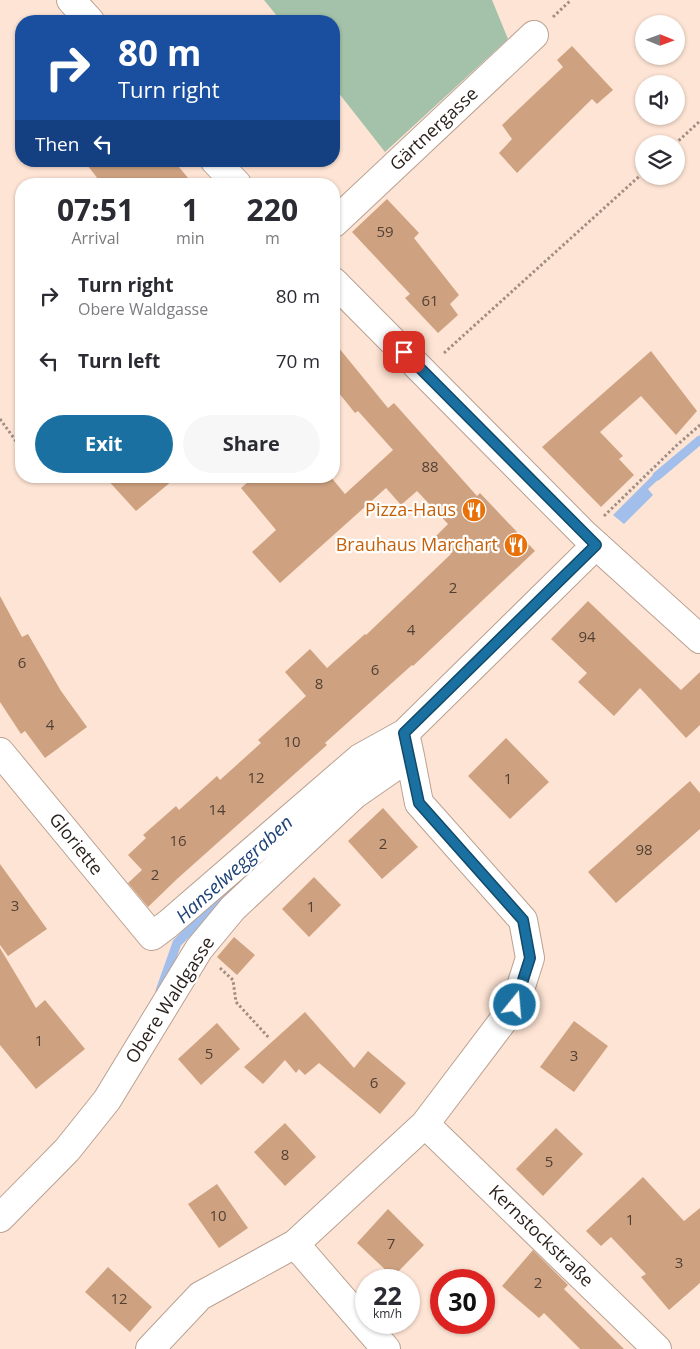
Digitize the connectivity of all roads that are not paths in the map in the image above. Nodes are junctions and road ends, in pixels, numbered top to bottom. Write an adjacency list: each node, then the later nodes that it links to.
1 (71, 0): 2 (street)
2 (85, 15)
3 (534, 35): 6 (street, Gärtnergasse)
4 (220, 167): 5 (street)
5 (231, 178)
6 (340, 217)
7 (340, 288): 8 (street)
8 (591, 540): 9 (street); 10 (street, Obere Waldgasse)
9 (700, 639)
10 (407, 744): 12 (street, Obere Waldgasse); 13 (street); 14 (street, Obere Waldgasse)
11 (0, 752): 12 (street, Gloriette)
12 (152, 936)
13 (425, 1124): 15 (street); 18 (street, Kernstockstraße)
14 (0, 1218)
15 (295, 1244): 16 (street); 17 (street)
16 (150, 1349)
17 (386, 1349)
18 (657, 1349)

